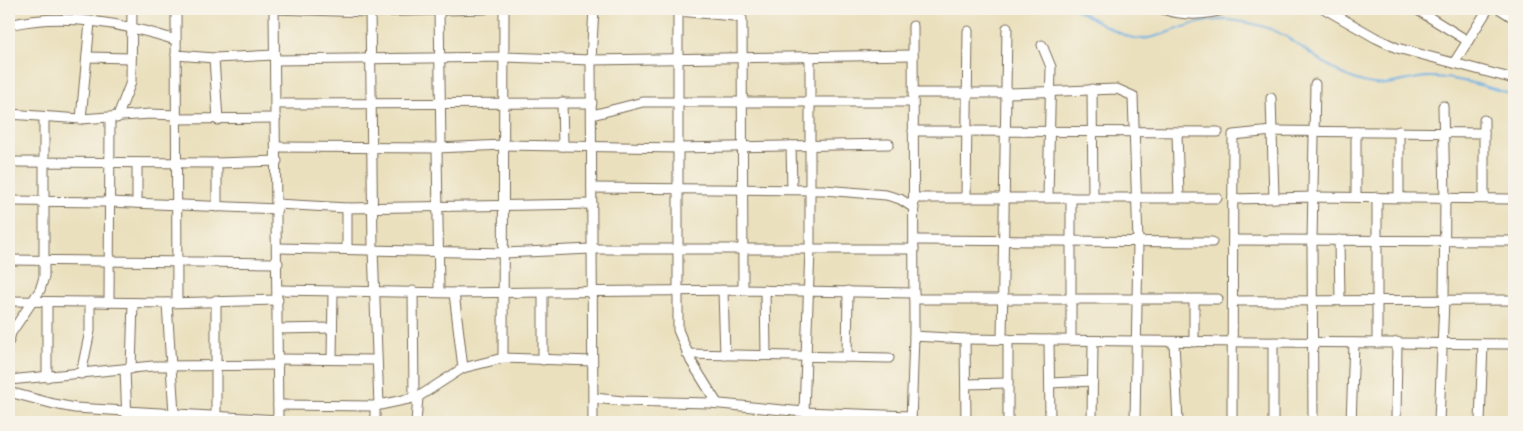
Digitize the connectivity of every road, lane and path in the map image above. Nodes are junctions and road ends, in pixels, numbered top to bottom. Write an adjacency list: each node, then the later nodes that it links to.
1 (132, 9): 19 (street)
2 (176, 9): 23 (street)
3 (274, 9): 13 (street); 29 (street)
4 (439, 9): 5 (street); 13 (street); 30 (street)
5 (485, 9)
6 (504, 9): 31 (street)
7 (594, 9): 38 (street)
8 (1225, 9): 15 (street)
9 (1326, 9): 39 (street)
10 (1416, 9): 24 (street)
11 (1488, 9): 24 (street)
12 (1500, 9): 16 (street)
13 (370, 10): 36 (street)
14 (675, 10): 35 (street); 37 (street)
15 (1168, 10)
16 (1514, 18)
17 (90, 22): 18 (street); 19 (street); 28 (street)
18 (9, 25)
19 (132, 26): 23 (street); 33 (street)
20 (913, 26): 27 (street)
21 (1007, 28): 45 (street)
22 (968, 31): 44 (street)
23 (176, 40): 26 (street)
24 (1468, 41): 39 (street)
25 (1042, 45): 43 (street)
26 (176, 55): 34 (street); 61 (street)
27 (913, 55): 32 (street); 46 (street)
28 (87, 57): 33 (street); 64 (street)
29 (275, 57): 34 (street); 36 (street); 56 (street)
30 (438, 57): 31 (street); 36 (street); 52 (street)
31 (505, 57): 38 (street); 53 (street)
32 (810, 57): 35 (street); 50 (street)
33 (131, 58): 62 (street)
34 (214, 58): 65 (street)
35 (741, 58): 37 (street); 48 (street)
36 (370, 59): 51 (street)
37 (678, 59): 38 (street); 55 (street)
38 (591, 60): 54 (street)
39 (1454, 63): 40 (street)
40 (1514, 79)
41 (1315, 84): 75 (street)
42 (1092, 89): 43 (street); 73 (street); 78 (street)
43 (1050, 91): 45 (street); 69 (street)
44 (966, 93): 45 (street); 46 (street); 67 (street)
45 (1007, 93): 68 (street)
46 (913, 97): 50 (street); 70 (street)
47 (1271, 98): 71 (street)
48 (741, 101): 50 (street); 55 (street); 85 (street)
49 (562, 102): 53 (street); 54 (street); 84 (street)
50 (810, 102): 83 (street)
51 (371, 103): 52 (street); 56 (street); 88 (street)
52 (440, 103): 53 (street); 90 (street)
53 (504, 103): 82 (street)
54 (592, 103): 59 (street)
55 (678, 103): 59 (street); 91 (street)
56 (276, 104): 63 (street)
57 (1443, 106): 77 (street)
58 (9, 114): 60 (street)
59 (592, 115): 89 (street)
60 (44, 117): 64 (street); 94 (street)
61 (176, 117): 62 (street); 65 (street); 97 (street)
62 (114, 118): 64 (street); 95 (street)
63 (276, 118): 65 (street); 87 (street)
64 (81, 119)
65 (218, 120)
66 (1484, 120): 80 (street)
67 (966, 130): 68 (street); 70 (street); 114 (street)
68 (1007, 130): 69 (street); 104 (street)
69 (1050, 130): 73 (street); 105 (street)
70 (914, 131): 113 (street)
71 (1272, 131): 75 (street); 118 (street); 120 (street)
72 (1399, 131): 76 (street); 77 (street); 111 (street)
73 (1092, 132): 78 (street); 116 (street)
74 (1218, 132): 79 (street)
75 (1314, 132): 76 (street); 108 (street)
76 (1356, 132): 109 (street)
77 (1443, 132): 80 (street); 112 (street)
78 (1134, 133): 79 (street); 106 (street)
79 (1176, 133): 107 (street)
80 (1484, 133): 119 (street)
81 (889, 144): 83 (street)
82 (504, 145): 84 (street); 90 (street); 130 (street)
83 (810, 145): 86 (street); 103 (street)
84 (563, 146): 89 (street)
85 (741, 146): 86 (street); 91 (street); 100 (street)
86 (791, 146): 101 (street)
87 (276, 147): 88 (street); 92 (street)
88 (372, 147): 90 (street); 129 (street)
89 (592, 147): 91 (street); 99 (street)
90 (439, 148): 128 (street)
91 (678, 148): 102 (street)
92 (276, 161): 98 (street); 132 (street)
93 (9, 162): 94 (street)
94 (44, 162): 95 (street); 123 (street)
95 (110, 163): 96 (street); 124 (street)
96 (137, 163): 97 (street); 125 (street)
97 (176, 163): 98 (street); 127 (street)
98 (217, 163): 131 (street)
99 (592, 188): 102 (street); 126 (street)
100 (742, 188): 101 (street); 102 (street); 150 (street)
101 (792, 189): 103 (street)
102 (678, 190): 152 (street)
103 (810, 190): 134 (street); 151 (street)
104 (1006, 197): 105 (street); 114 (street); 135 (street)
105 (1048, 197): 115 (street)
106 (1137, 197): 107 (street); 116 (street); 143 (street)
107 (1179, 197): 117 (street)
108 (1313, 197): 109 (street); 118 (street); 137 (street)
109 (1356, 197): 110 (street)
110 (1377, 197): 111 (street); 139 (street)
111 (1399, 197): 112 (street)
112 (1445, 197): 119 (street); 140 (street)
113 (914, 198): 114 (street); 134 (street)
114 (966, 198)
115 (1071, 198): 116 (street); 141 (street)
116 (1093, 198)
117 (1216, 198)
118 (1274, 198): 120 (street)
119 (1484, 198): 121 (street)
120 (1233, 199): 136 (street)
121 (1514, 199)
122 (9, 201): 123 (street)
123 (44, 202): 124 (street); 157 (street)
124 (109, 202): 125 (street); 156 (street)
125 (137, 203): 127 (street)
126 (592, 204): 130 (street); 149 (street)
127 (176, 205): 131 (street); 158 (street)
128 (438, 205): 129 (street); 130 (street); 153 (street)
129 (373, 206): 133 (street); 148 (street)
130 (504, 206): 154 (street)
131 (217, 207): 132 (street)
132 (277, 207): 133 (street); 146 (street)
133 (347, 208): 147 (street)
134 (914, 208): 145 (street)
135 (1004, 240): 141 (street); 145 (street); 176 (street)
136 (1233, 240): 137 (street); 189 (street)
137 (1312, 240): 138 (street); 183 (street)
138 (1339, 240): 139 (street); 184 (street)
139 (1377, 240): 140 (street); 185 (street)
140 (1444, 240): 142 (street); 186 (street)
141 (1070, 241): 143 (street); 177 (street)
142 (1514, 241)
143 (1138, 242): 144 (street); 181 (street)
144 (1212, 242)
145 (914, 245): 151 (street); 175 (street)
146 (278, 248): 147 (street); 159 (street)
147 (348, 249): 148 (street)
148 (372, 249): 153 (street); 169 (street)
149 (591, 249): 152 (street); 154 (street); 170 (street)
150 (743, 249): 151 (street); 152 (street); 161 (street)
151 (810, 249): 163 (street)
152 (677, 250): 171 (street)
153 (440, 251): 154 (street); 165 (street)
154 (504, 253): 173 (street)
155 (9, 260): 157 (street)
156 (108, 261): 157 (street); 158 (street); 192 (street)
157 (44, 262): 190 (street)
158 (177, 262): 159 (street); 193 (street)
159 (278, 263): 160 (street)
160 (278, 290): 168 (street); 180 (street)
161 (743, 290): 162 (street); 166 (street)
162 (765, 290): 163 (street); 220 (street)
163 (809, 290): 167 (street); 221 (street)
164 (413, 291): 165 (street); 169 (street); 242 (street)
165 (439, 291): 172 (street)
166 (723, 291): 171 (street); 219 (street)
167 (848, 291): 175 (street); 222 (street)
168 (333, 292): 169 (street); 197 (street)
169 (374, 292): 226 (street)
170 (592, 292): 171 (street); 174 (street); 228 (street)
171 (678, 292): 218 (street)
172 (454, 293): 173 (street); 232 (street)
173 (505, 293): 174 (street); 223 (street)
174 (543, 293): 227 (street)
175 (914, 296): 176 (street); 199 (street)
176 (1004, 298): 177 (street); 201 (street)
177 (1070, 299): 181 (street); 203 (street)
178 (1218, 299): 182 (street)
179 (216, 300): 180 (street); 193 (street); 230 (street)
180 (278, 300): 198 (street)
181 (1136, 300): 182 (street); 206 (street)
182 (1194, 300): 208 (street)
183 (1311, 300): 184 (street); 189 (street); 210 (street)
184 (1340, 300): 185 (street)
185 (1377, 300): 186 (street); 212 (street)
186 (1444, 300): 187 (street); 215 (street)
187 (1514, 300)
188 (9, 301): 190 (street)
189 (1232, 301): 209 (street)
190 (31, 302): 194 (street); 204 (street)
191 (90, 302): 192 (street); 194 (street); 234 (street)
192 (109, 302): 195 (street)
193 (177, 302): 196 (street)
194 (47, 303): 235 (street)
195 (133, 303): 196 (street); 233 (street)
196 (166, 303): 231 (street)
197 (332, 328): 198 (street); 225 (street)
198 (278, 329): 229 (street)
199 (914, 336): 200 (street); 252 (street)
200 (966, 339): 201 (street); 240 (street)
201 (1005, 339): 202 (street); 238 (street)
202 (1049, 340): 203 (street); 239 (street)
203 (1071, 340): 205 (street)
204 (9, 341)
205 (1093, 341): 206 (street); 237 (street)
206 (1136, 341): 207 (street); 263 (street)
207 (1174, 342): 208 (street); 264 (street)
208 (1194, 342): 209 (street)
209 (1232, 342): 214 (street); 265 (street)
210 (1312, 342): 211 (street); 214 (street); 267 (street)
211 (1354, 342): 212 (street); 268 (street)
212 (1377, 342): 213 (street)
213 (1397, 342): 215 (street); 269 (street)
214 (1273, 343): 266 (street)
215 (1442, 343): 216 (street); 270 (street)
216 (1483, 344): 217 (street); 271 (street)
217 (1514, 344)
218 (687, 354): 219 (street); 244 (street)
219 (725, 355): 220 (street)
220 (766, 355): 221 (street)
221 (806, 356): 222 (street); 248 (street)
222 (847, 357): 224 (street)
223 (503, 358): 227 (street); 232 (street)
224 (889, 358)
225 (332, 360): 226 (street); 229 (street)
226 (376, 360): 245 (street)
227 (543, 360): 228 (street)
228 (592, 360): 243 (street)
229 (278, 362): 230 (street); 246 (street)
230 (217, 364): 231 (street); 250 (street)
231 (170, 367): 233 (street); 249 (street)
232 (464, 368): 242 (street)
233 (128, 369): 234 (street); 247 (street)
234 (81, 374): 235 (street)
235 (47, 377): 236 (street)
236 (9, 380)
237 (1093, 381): 239 (street); 262 (street)
238 (1008, 383): 240 (street); 260 (street)
239 (1050, 383): 261 (street)
240 (966, 384): 259 (street)
241 (9, 392): 247 (street)
242 (416, 397): 245 (street); 257 (street)
243 (594, 398): 244 (street); 258 (street)
244 (717, 403): 248 (street)
245 (377, 405): 246 (street); 256 (street)
246 (278, 406): 254 (street)
247 (126, 409): 249 (street); 255 (street)
248 (804, 412): 252 (street)
249 (174, 414): 251 (street)
250 (216, 417): 251 (street); 253 (street)
251 (192, 419)
252 (911, 419)
253 (231, 420): 254 (street)
254 (278, 421)
255 (127, 422)
256 (375, 422)
257 (416, 422)
258 (593, 422)
259 (966, 422)
260 (1008, 422)
261 (1050, 422)
262 (1092, 422)
263 (1135, 422)
264 (1178, 422)
265 (1232, 422)
266 (1273, 422)
267 (1313, 422)
268 (1352, 422)
269 (1396, 422)
270 (1439, 422)
271 (1480, 422)

